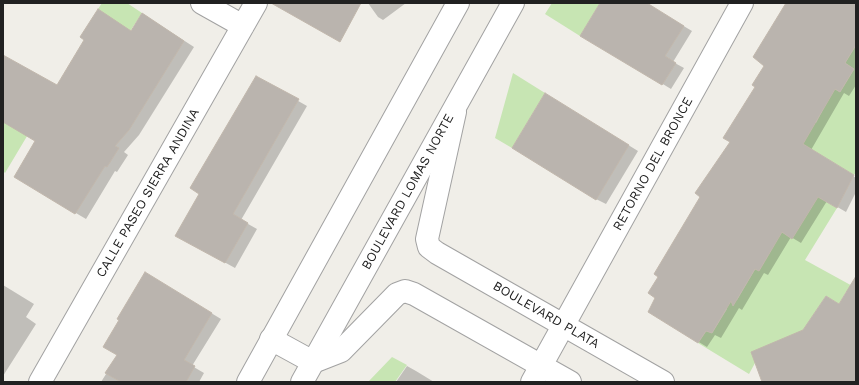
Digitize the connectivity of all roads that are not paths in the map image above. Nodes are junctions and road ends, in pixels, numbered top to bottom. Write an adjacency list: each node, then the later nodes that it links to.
1 (202, 3): 6 (street)
2 (256, 3): 6 (street, CALLE PASEO SIERRA ANDINA)
3 (458, 3): 9 (street)
4 (514, 3): 7 (street, BOULEVARD LOMAS NORTE)
5 (742, 3): 8 (street, RETORNO DEL BRONCE)
6 (243, 26): 12 (street, CALLE PASEO SIERRA ANDINA)
7 (456, 105): 8 (street, BOULEVARD PLATA); 10 (street, BOULEVARD LOMAS NORTE)
8 (564, 325): 11 (street, RETORNO DEL BRONCE); 16 (street, BOULEVARD PLATA)
9 (272, 339): 10 (street); 13 (street)
10 (313, 362): 11 (street); 14 (street, BOULEVARD LOMAS NORTE)
11 (537, 374): 15 (street)
12 (40, 382)
13 (248, 382)
14 (302, 382)
15 (570, 382)
16 (664, 382)

